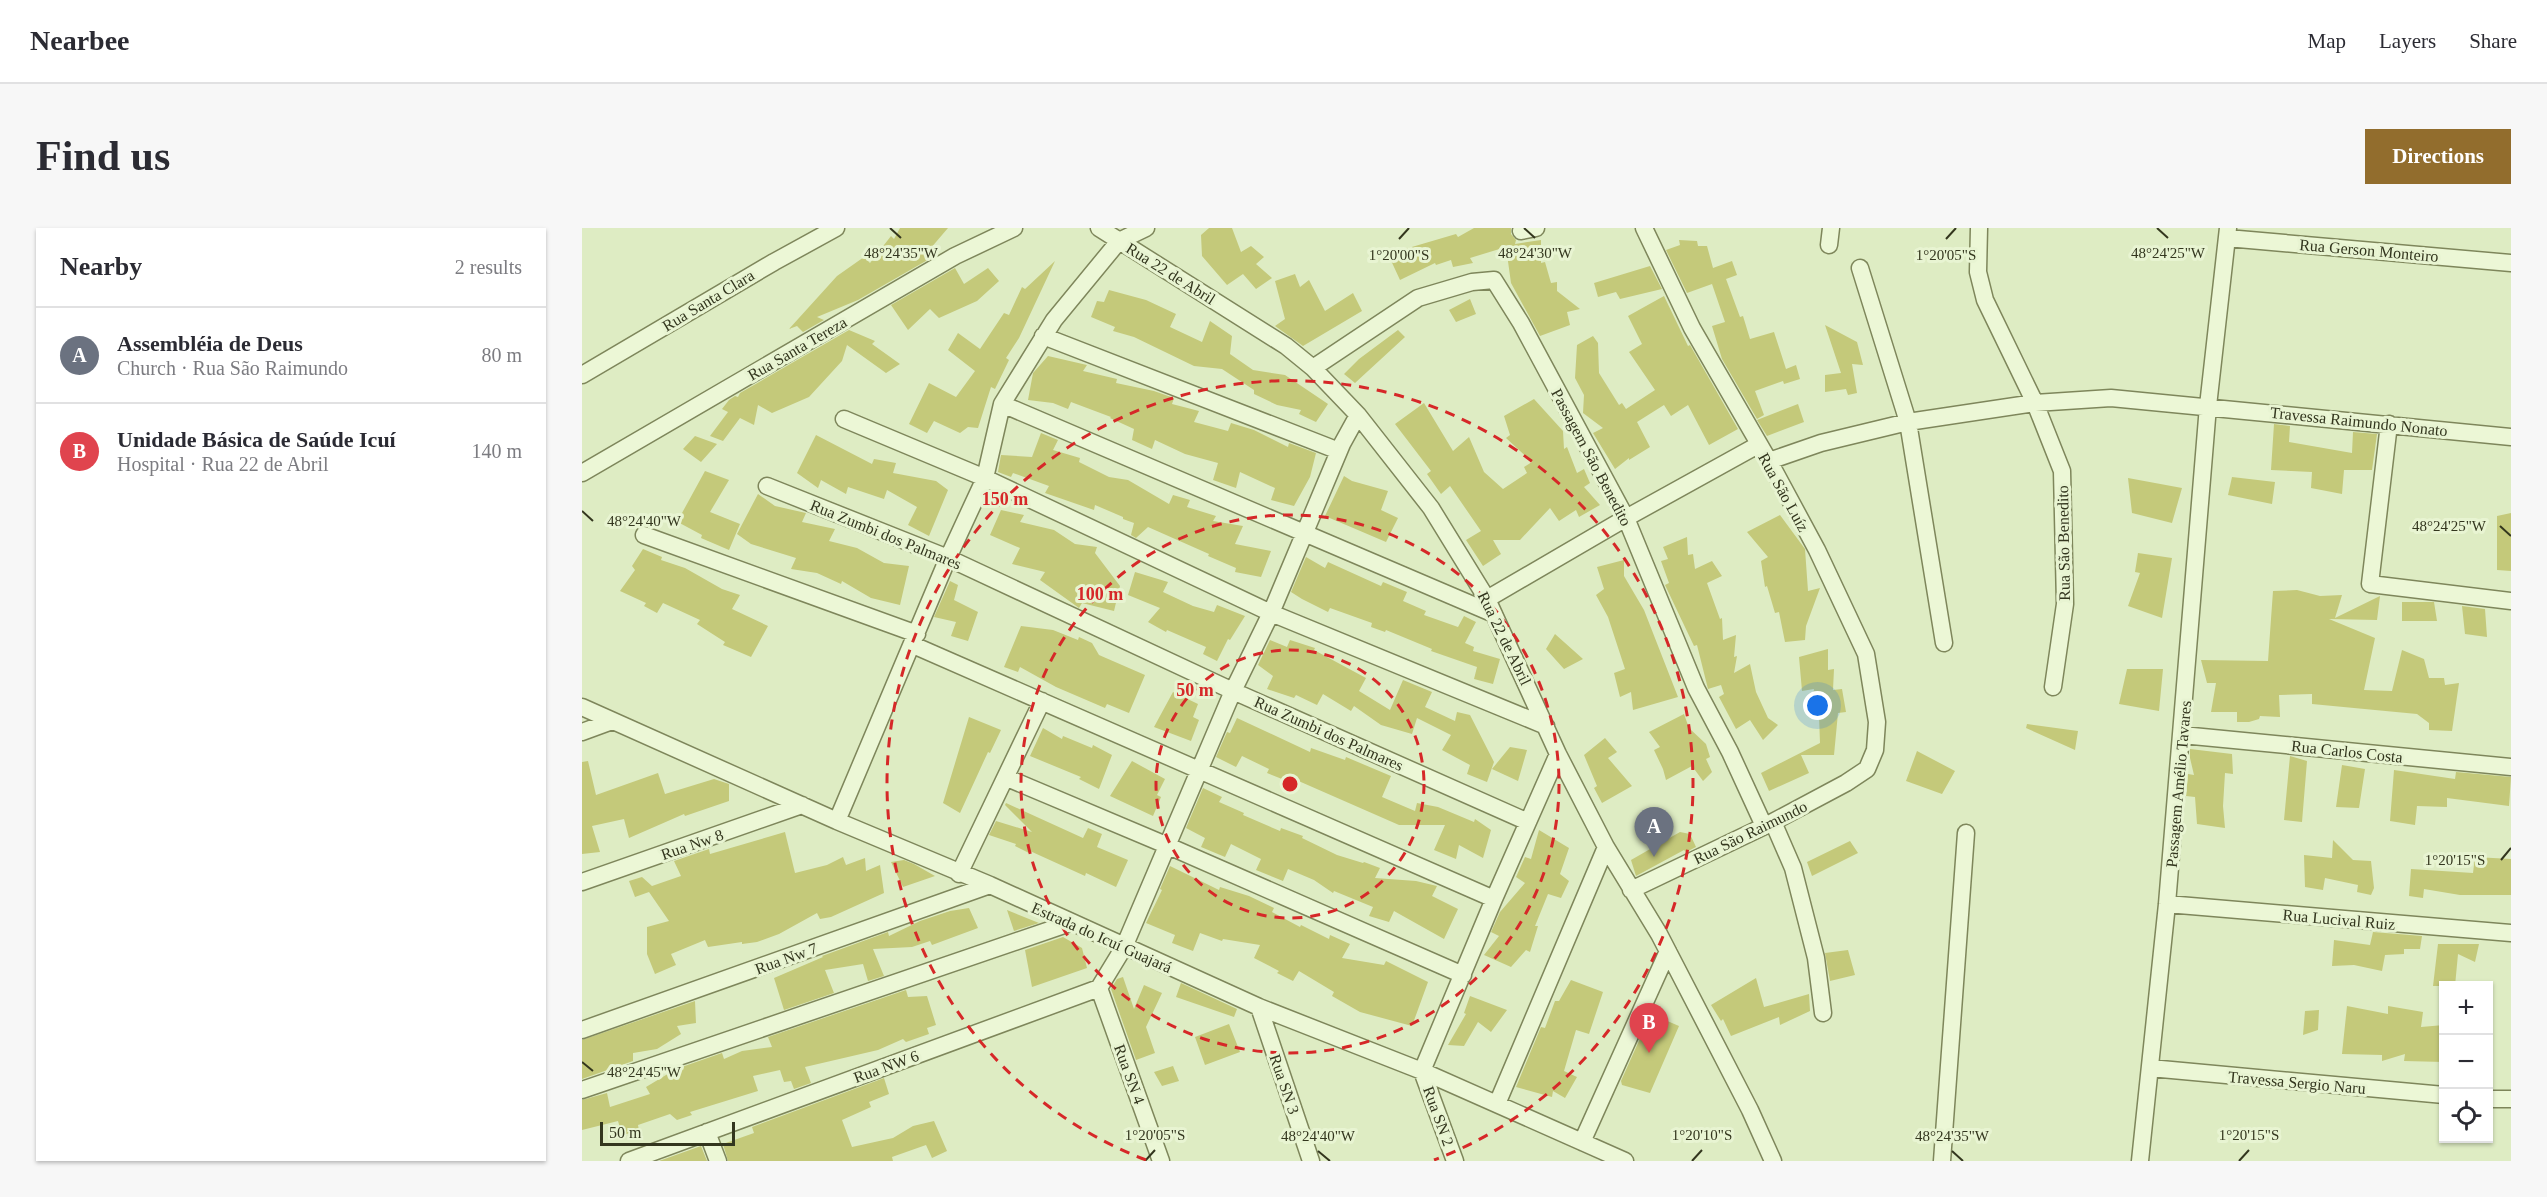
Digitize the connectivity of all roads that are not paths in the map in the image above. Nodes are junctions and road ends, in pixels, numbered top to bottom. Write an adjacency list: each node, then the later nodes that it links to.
1 (836, 228): 13 (street, Rua Santa Clara)
2 (1014, 228): 25 (street, Rua Santa Tereza)
3 (1099, 228): 8 (street, Rua 22 de Abril)
4 (1146, 228): 8 (street)
5 (1644, 228): 22 (street, Rua São Luíz)
6 (1978, 228): 14 (street, Rua São Benedito)
7 (2227, 233): 9 (street, Rua Gerson Monteiro); 16 (street, Passagem Amélio Tavares)
8 (1119, 241): 11 (street); 12 (street, Rua 22 de Abril)
9 (2511, 263)
10 (1860, 268): 19 (street)
11 (1043, 336): 15 (street); 23 (street)
12 (1313, 368): 17 (street, Rua 22 de Abril); 28 (street, Passagem São Benedito)
13 (582, 375)
14 (2035, 403): 16 (street, Travessa Raimundo Nonato); 19 (street, Travessa Raimundo Nonato); 37 (street, Rua São Benedito)
15 (1002, 404): 26 (street); 29 (street)
16 (2208, 406): 20 (street, Travessa Raimundo Nonato); 44 (street, Passagem Amélio Tavares)
17 (1358, 415): 23 (street); 33 (street, Rua 22 de Abril)
18 (844, 419): 26 (street)
19 (1908, 422): 24 (street, Travessa Raimundo Nonato); 36 (street)
20 (2389, 424): 21 (street, Travessa Raimundo Nonato); 32 (street)
21 (2511, 437)
22 (1758, 445): 24 (street, Rua São Luíz); 28 (street)
23 (1340, 451): 29 (street)
24 (1769, 461): 47 (street, Rua São Luíz)
25 (582, 473)
26 (985, 478): 31 (street); 34 (street)
27 (767, 486): 31 (street, Rua Zumbi dos Palmares)
28 (1626, 518): 33 (street); 53 (street, Passagem São Benedito)
29 (1306, 533): 33 (street); 34 (street)
30 (644, 535): 35 (street)
31 (948, 558): 35 (street); 38 (street, Rua Zumbi dos Palmares)
32 (2511, 601)
33 (1491, 606): 42 (street, Rua 22 de Abril)
34 (1270, 613): 38 (street); 42 (street)
35 (915, 640): 39 (street); 51 (street)
36 (1944, 643)
37 (2053, 687)
38 (1233, 691): 48 (street); 52 (street, Rua Zumbi dos Palmares)
39 (1042, 701): 48 (street); 49 (street)
40 (582, 707): 41 (street, Estrada do Icuí Guajará)
41 (612, 721): 43 (street); 50 (street, Estrada do Icuí Guajará)
42 (1546, 726): 45 (street, Rua 22 de Abril)
43 (582, 732)
44 (2182, 735): 46 (street, Rua Carlos Costa); 62 (street, Passagem Amélio Tavares)
45 (1558, 754): 52 (street); 56 (street, Rua 22 de Abril)
46 (2511, 767)
47 (1867, 769): 53 (street, Rua São Raimundo)
48 (1199, 770): 55 (street); 61 (street)
49 (1006, 778): 55 (street); 57 (street)
50 (802, 805): 51 (street, Estrada do Icuí Guajará); 58 (street, Rua Nw 8)
51 (837, 821): 57 (street, Estrada do Icuí Guajará)
52 (1528, 822): 61 (street)
53 (1769, 824): 60 (street, Rua São Raimundo); 70 (street, Passagem São Benedito)
54 (1966, 833): 89 (street)
55 (1166, 845): 65 (street); 67 (street)
56 (1606, 847): 60 (street, Rua 22 de Abril); 78 (street)
57 (959, 873): 59 (street, Estrada do Icuí Guajará)
58 (582, 882)
59 (990, 885): 63 (street, Estrada do Icuí Guajará); 71 (street, Rua Nw 7)
60 (1631, 890): 66 (street, Rua 22 de Abril)
61 (1494, 899): 67 (street)
62 (2167, 904): 64 (street, Rua Lucival Ruiz); 72 (street, Passagem Amélio Tavares)
63 (1070, 923): 65 (street, Estrada do Icuí Guajará); 74 (street)
64 (2511, 933)
65 (1124, 947): 68 (street); 69 (street, Estrada do Icuí Guajará)
66 (1668, 951): 80 (street); 88 (street, Rua 22 de Abril)
67 (1463, 975): 73 (street)
68 (1099, 988): 79 (street, Rua NW 6); 84 (street, Rua SN 4)
69 (1258, 1007): 73 (street, Estrada do Icuí Guajará); 85 (street, Rua SN 3)
70 (1823, 1013)
71 (582, 1030)
72 (2150, 1068): 75 (street, Travessa Sergio Naru); 90 (street, Passagem Amélio Tavares)
73 (1422, 1071): 78 (street, Estrada do Icuí Guajará); 86 (street, Rua SN 2)
74 (582, 1090)
75 (2439, 1095)
76 (2493, 1099): 77 (street)
77 (2511, 1100)
78 (1497, 1104): 80 (street, Estrada do Icuí Guajará)
79 (707, 1132): 82 (street, Rua NW 6); 83 (street)
80 (1582, 1142): 81 (street, Estrada do Icuí Guajará)
81 (1607, 1157): 87 (street, Estrada do Icuí Guajará)
82 (629, 1161)
83 (718, 1161)
84 (1161, 1161)
85 (1311, 1161)
86 (1455, 1161)
87 (1625, 1161)
88 (1773, 1161)
89 (1942, 1161)
90 (2140, 1161)

